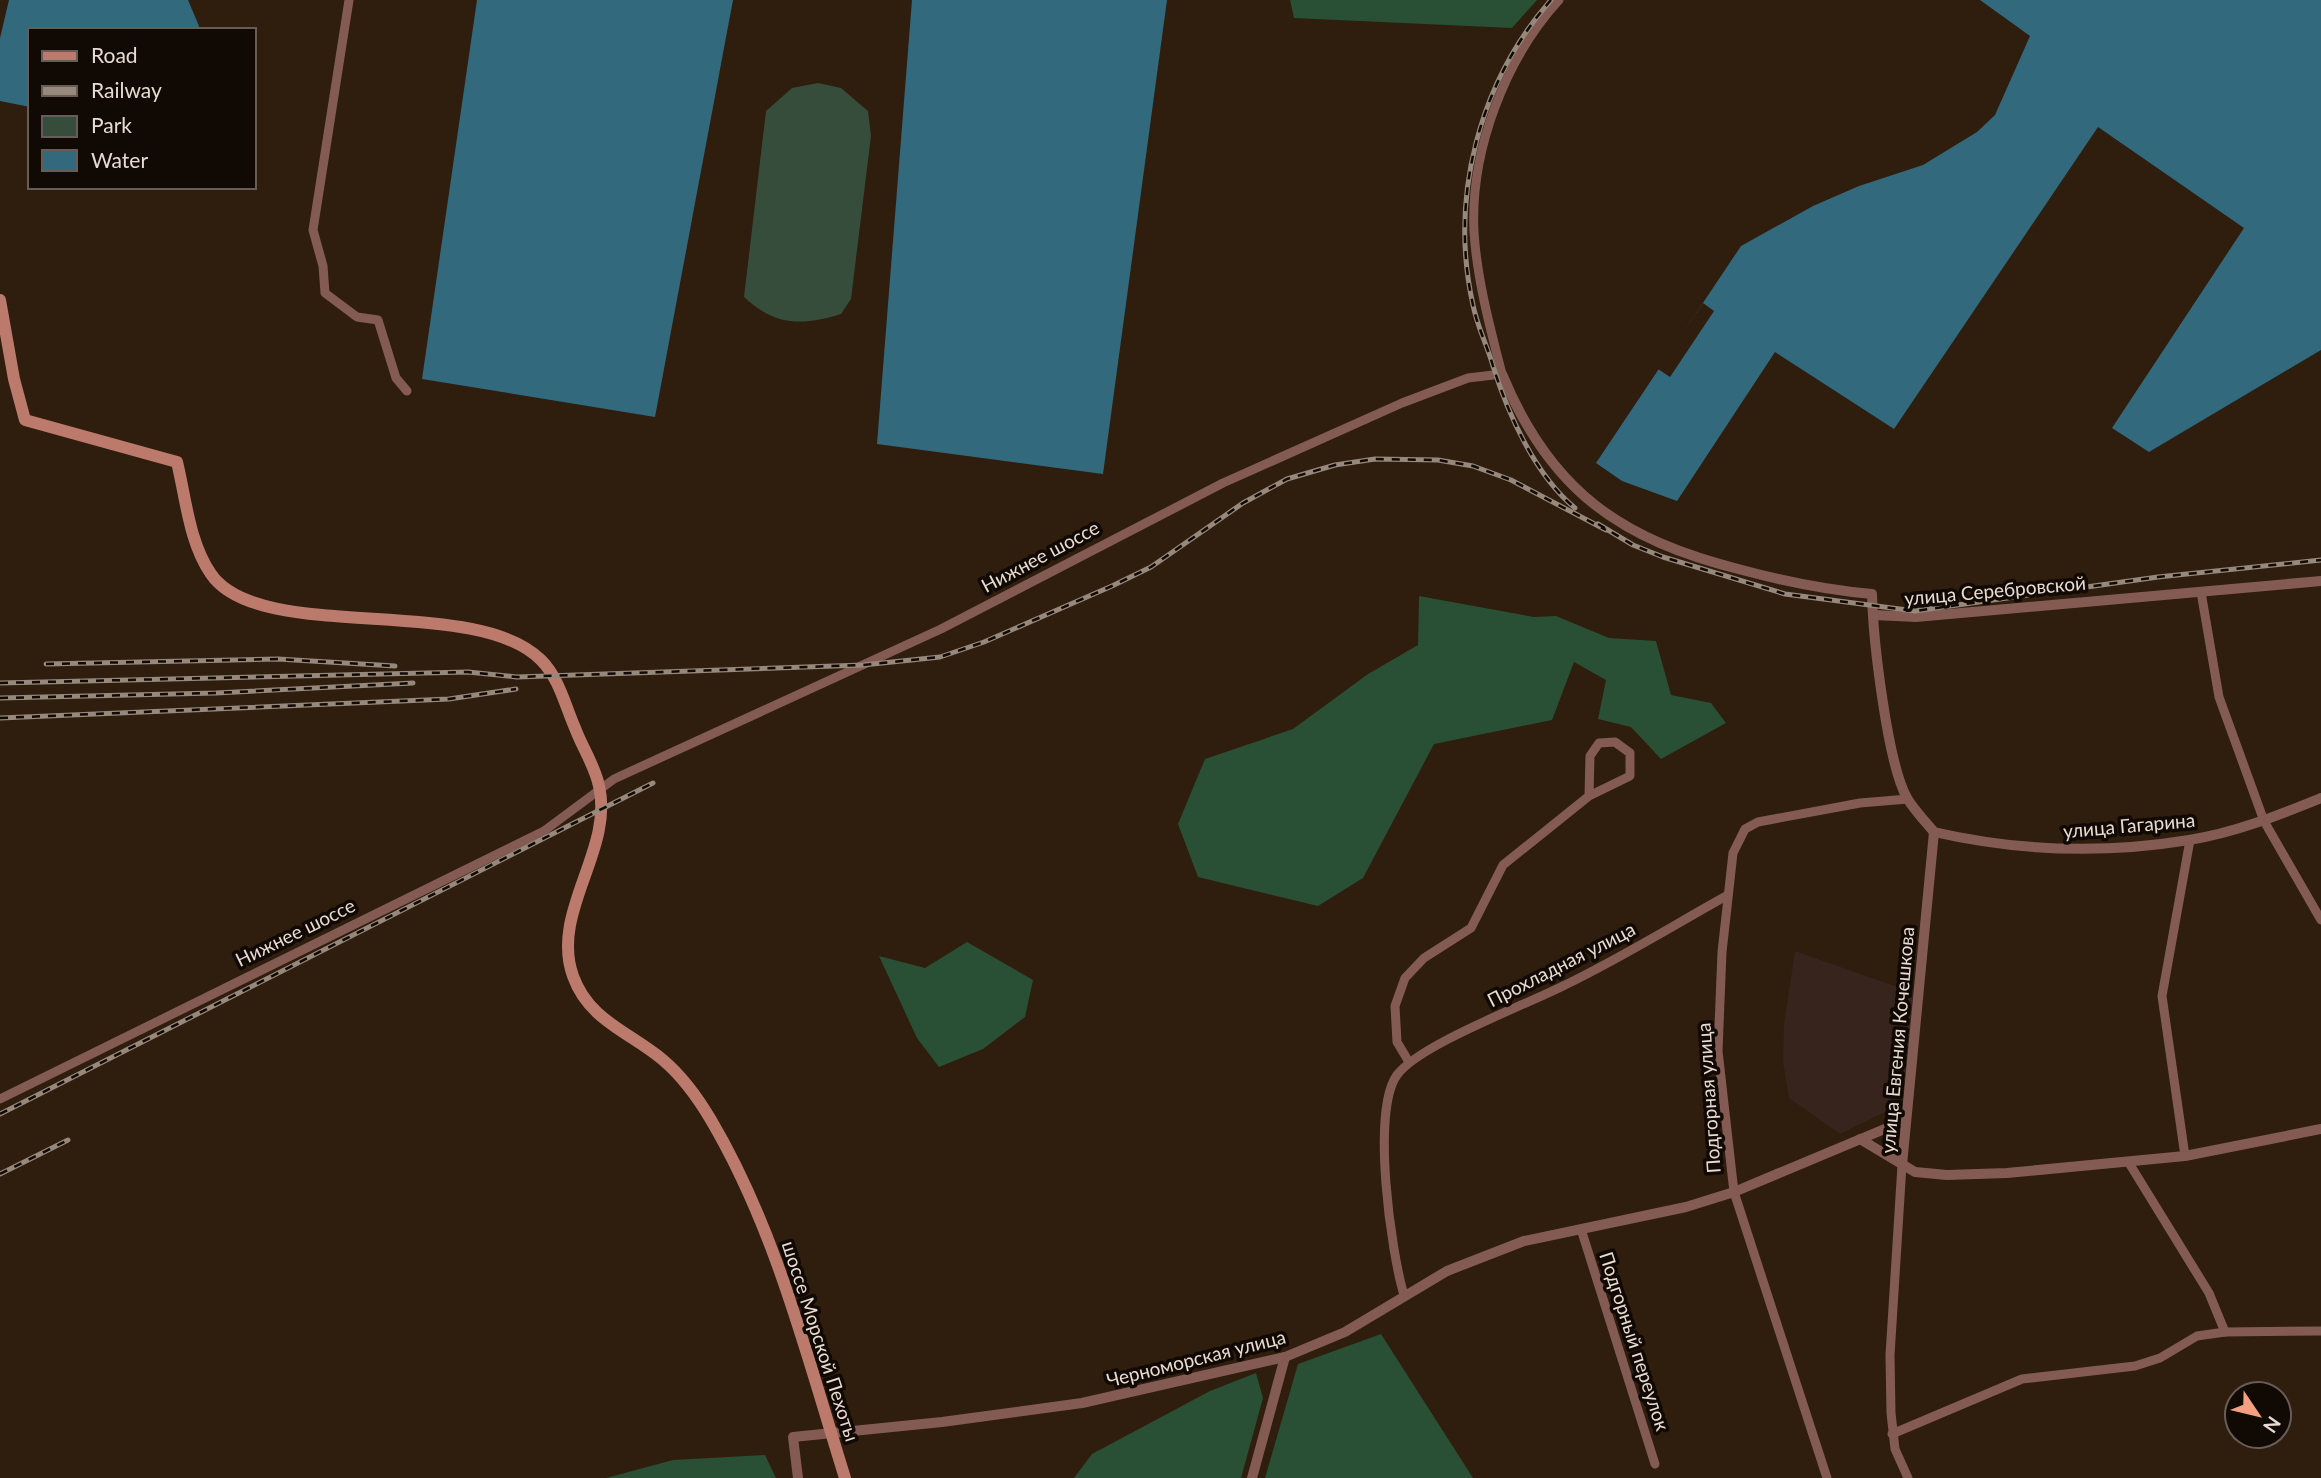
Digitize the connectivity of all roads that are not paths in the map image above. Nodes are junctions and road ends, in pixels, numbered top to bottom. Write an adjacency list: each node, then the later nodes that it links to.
1 (349, 0): 5 (street)
2 (1559, 0): 4 (street)
3 (0, 300): 9 (main road)
4 (1502, 374): 8 (street); 9 (street, Нижнее шоссе)
5 (407, 391)
6 (2321, 581): 7 (street, улица Серебровской)
7 (2201, 592): 8 (street, улица Серебровской); 13 (street)
8 (1874, 615): 12 (street)
9 (600, 786): 19 (street, Нижнее шоссе); 32 (main road, шоссе Морской Пехоты)
10 (1590, 796): 10 (street); 18 (street)
11 (2321, 797): 13 (street, улица Гагарина)
12 (1908, 799): 14 (street); 16 (street, Подгорная улица)
13 (2264, 821): 15 (street, улица Гагарина); 17 (street)
14 (1934, 832): 15 (street, улица Гагарина); 20 (street, улица Евгения Кочешкова)
15 (2190, 840): 23 (street)
16 (1728, 895): 18 (street, Прохладная улица); 26 (street, Подгорная улица)
17 (2321, 920)
18 (1409, 1062): 28 (street)
19 (0, 1098)
20 (1906, 1116): 22 (street, Черноморская улица); 25 (street, улица Евгения Кочешкова)
21 (2321, 1129): 23 (street)
22 (1860, 1139): 25 (street); 26 (street, Черноморская улица)
23 (2185, 1156): 24 (street)
24 (2129, 1163): 25 (street); 30 (street)
25 (1902, 1165): 33 (street, улица Евгения Кочешкова)
26 (1734, 1192): 27 (street, Черноморская улица); 38 (street, Подгорная улица)
27 (1581, 1229): 28 (street, Черноморская улица); 34 (street, Подгорный переулок)
28 (1404, 1295): 31 (street, Черноморская улица)
29 (2321, 1331): 30 (street)
30 (2225, 1332): 33 (street)
31 (1285, 1357): 32 (street, Черноморская улица); 37 (street)
32 (830, 1431): 35 (street, Черноморская улица); 36 (main road, шоссе Морской Пехоты)
33 (1892, 1434): 39 (street, улица Евгения Кочешкова)
34 (1655, 1464)
35 (798, 1478)
36 (845, 1478)
37 (1252, 1478)
38 (1827, 1478)
39 (1908, 1478)

